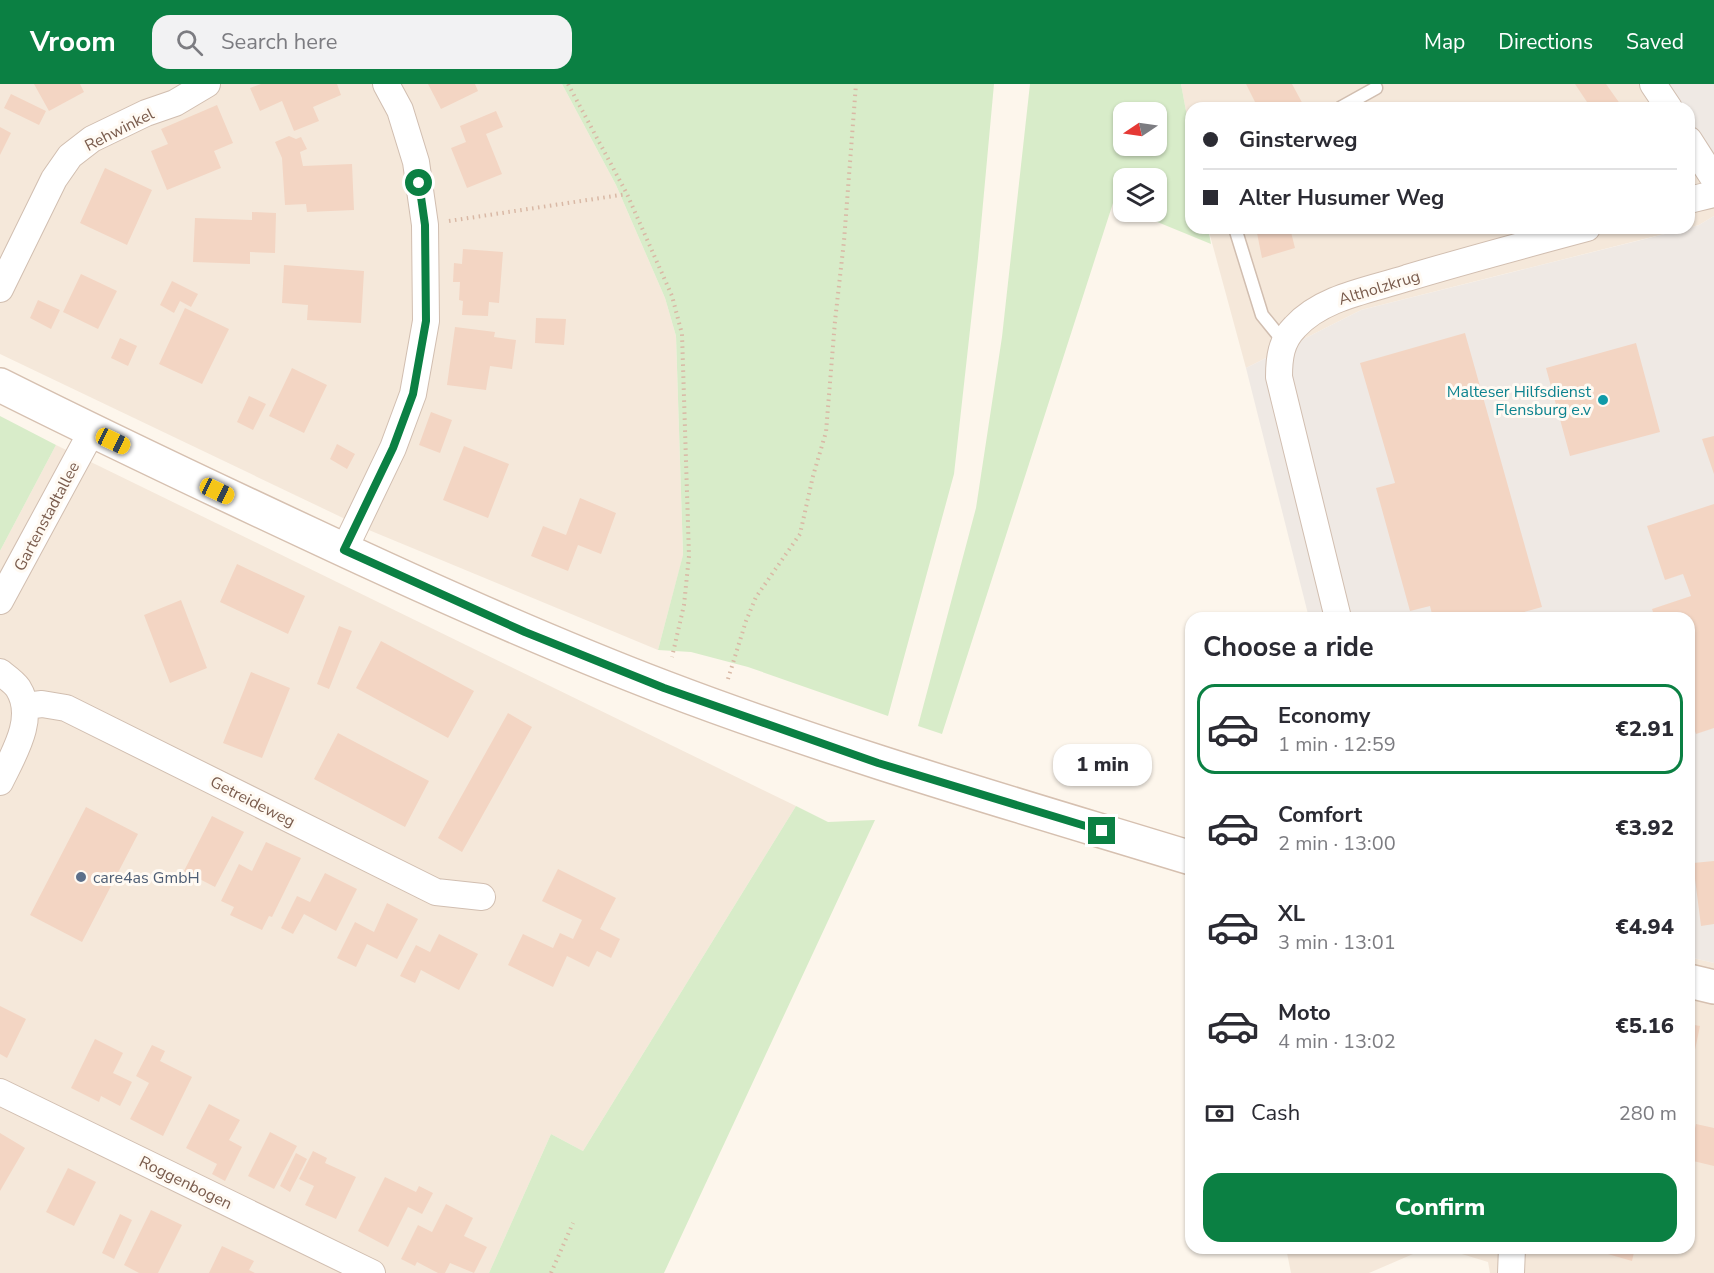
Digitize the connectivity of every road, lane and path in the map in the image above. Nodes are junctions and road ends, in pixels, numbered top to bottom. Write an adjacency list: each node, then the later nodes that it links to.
1 (207, 84): 17 (street, Rehwinkel)
2 (386, 84): 14 (street)
3 (568, 84): 12 (path)
4 (856, 84): 26 (path)
5 (1653, 84): 8 (street)
6 (1376, 88): 7 (lane)
7 (1351, 102)
8 (1665, 102)
9 (1695, 149): 10 (street)
10 (1714, 179)
11 (1714, 194): 13 (street)
12 (627, 195): 14 (path); 24 (path)
13 (1695, 199)
14 (425, 225): 21 (street)
15 (1237, 234): 18 (lane)
16 (1565, 234): 18 (street, Altholzkrug)
17 (0, 289)
18 (1284, 342): 23 (street)
19 (0, 384): 20 (street)
20 (92, 431): 21 (street); 22 (street, Gartenstadtallee)
21 (344, 550): 29 (street)
22 (0, 601)
23 (1337, 612)
24 (671, 661)
25 (0, 672): 27 (street)
26 (727, 683)
27 (25, 706): 28 (street); 30 (street, Getreideweg)
28 (0, 782)
29 (1185, 856)
30 (482, 897)
31 (1695, 982): 32 (street)
32 (1714, 987)
33 (0, 1092): 36 (street, Roggenbogen)
34 (573, 1223): 37 (path)
35 (1512, 1254): 38 (street)
36 (372, 1273)
37 (551, 1273)
38 (1511, 1273)

